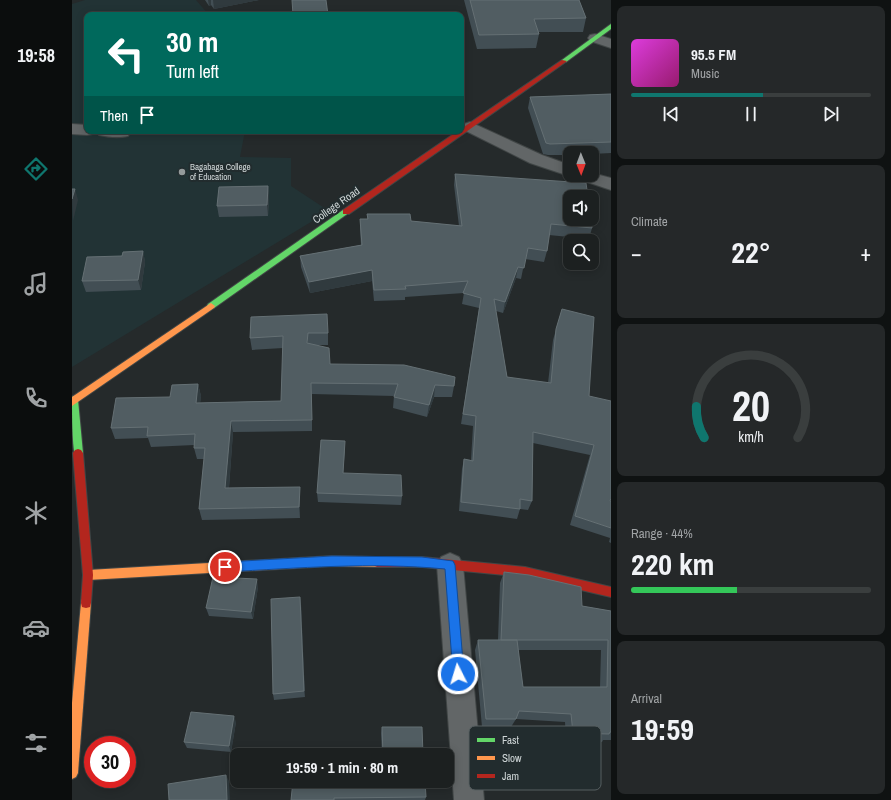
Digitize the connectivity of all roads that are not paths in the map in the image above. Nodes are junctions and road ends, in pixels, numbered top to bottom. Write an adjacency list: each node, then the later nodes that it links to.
1 (611, 26): 2 (street, College Road)
2 (595, 38): 3 (street); 4 (street, College Road)
3 (611, 44)
4 (470, 127): 7 (street, College Road); 9 (street)
5 (72, 129): 6 (street)
6 (84, 130)
7 (464, 131)
8 (460, 134): 12 (street, College Road)
9 (563, 169)
10 (599, 180): 11 (street)
11 (611, 184)
12 (73, 401): 14 (street)
13 (450, 565): 14 (street); 15 (street); 17 (street)
14 (88, 575): 16 (street)
15 (611, 592)
16 (72, 773)
17 (469, 800)

